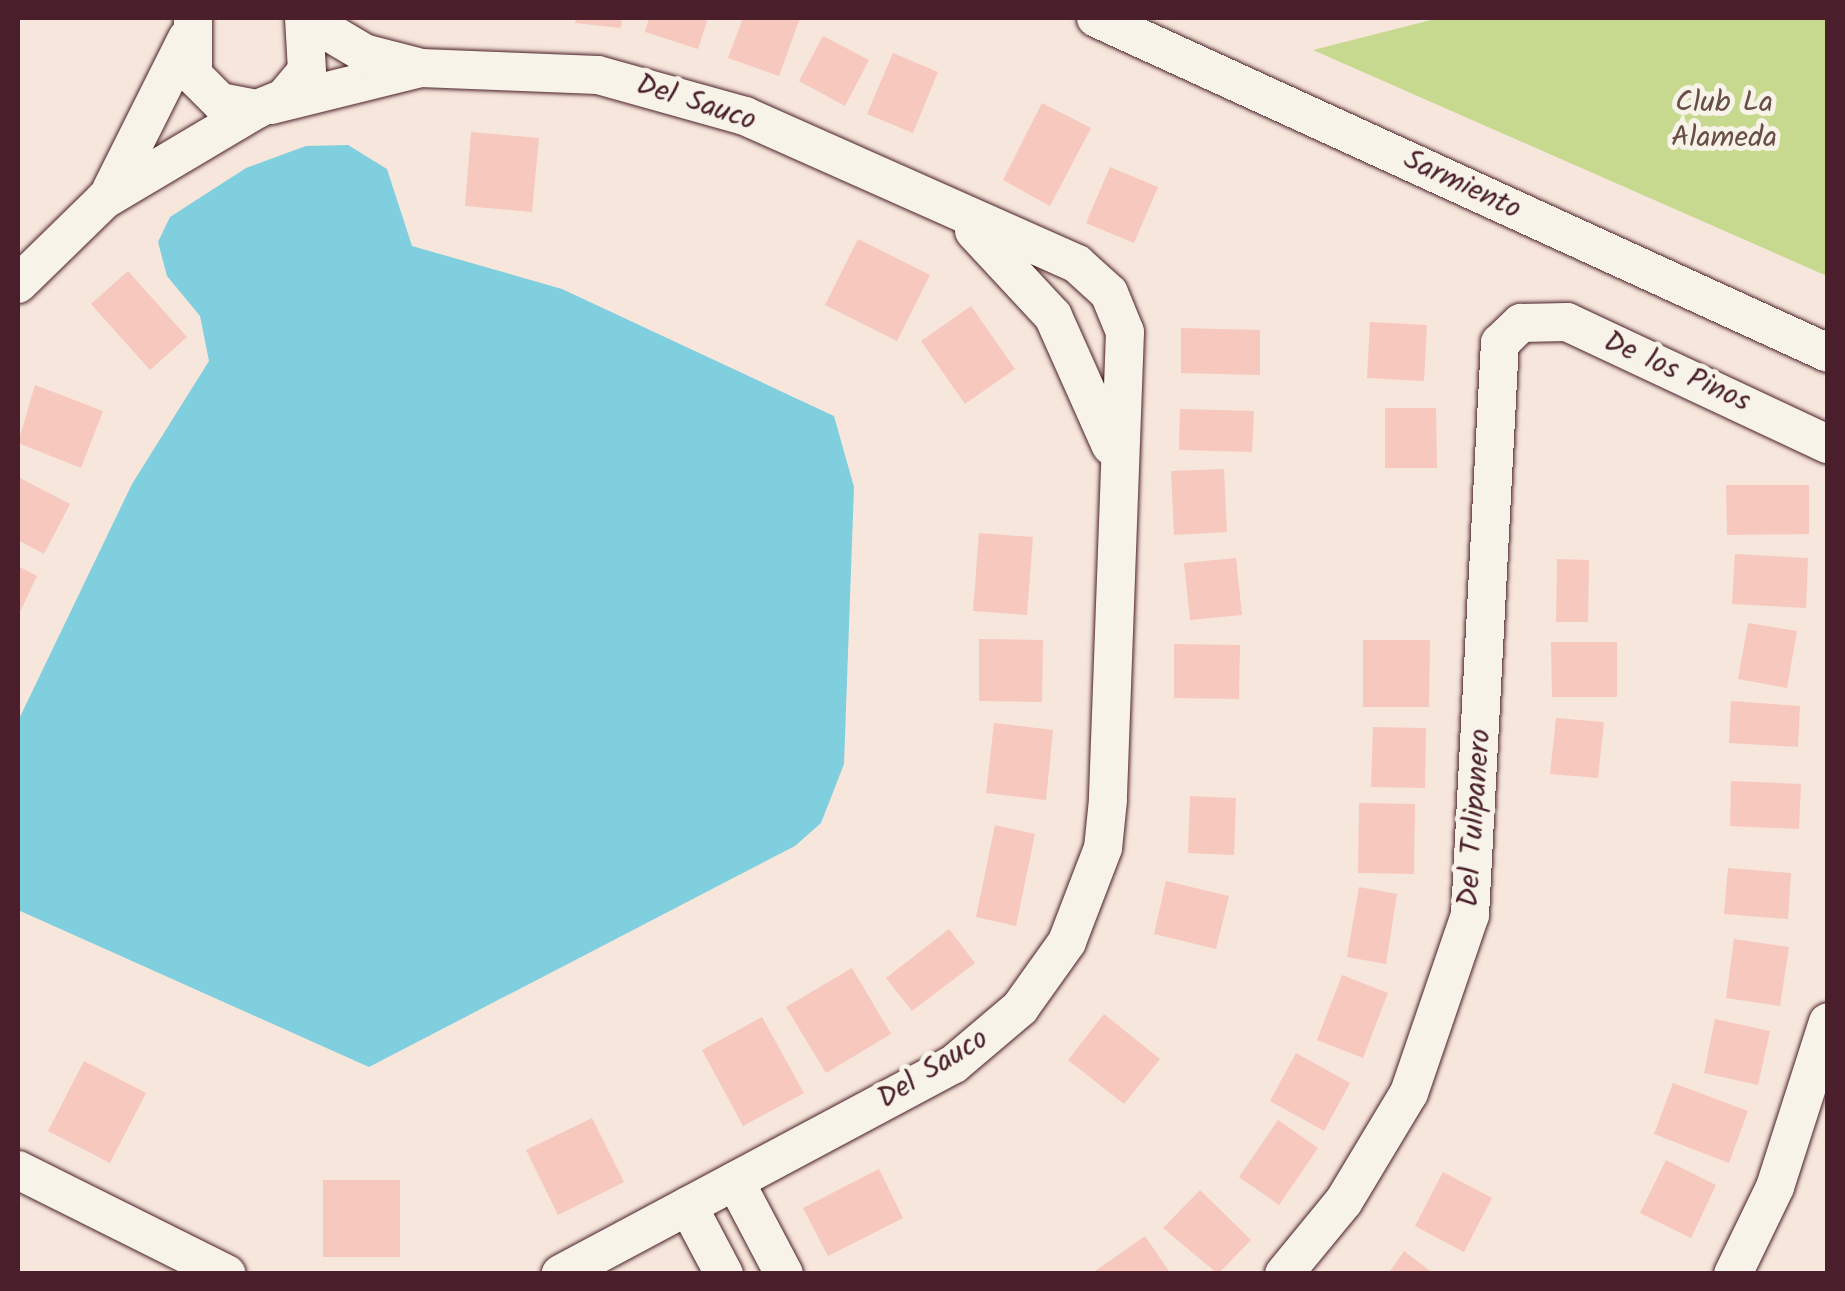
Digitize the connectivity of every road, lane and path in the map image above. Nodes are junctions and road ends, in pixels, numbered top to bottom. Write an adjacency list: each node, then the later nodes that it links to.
1 (305, 18): 4 (street); 5 (street)
2 (1096, 18): 10 (street, Sarmiento)
3 (190, 28): 5 (street); 6 (street)
4 (421, 68): 5 (street); 7 (street, Del Sauco)
5 (264, 107): 6 (street)
6 (104, 200): 8 (street)
7 (953, 213): 12 (street, Del Sauco); 12 (street, Del Sauco)
8 (18, 284)
9 (1521, 323): 11 (street, De los Pinos); 21 (street, Del Tulipanero)
10 (1828, 352)
11 (1828, 444)
12 (1116, 472): 15 (street, Del Sauco)
13 (1828, 1022): 22 (street)
14 (18, 1170): 17 (street)
15 (735, 1181): 16 (street, Del Sauco); 20 (street)
16 (688, 1206): 18 (street, Del Sauco); 19 (street)
17 (228, 1274)
18 (561, 1274)
19 (724, 1274)
20 (784, 1274)
21 (1284, 1274)
22 (1733, 1274)

